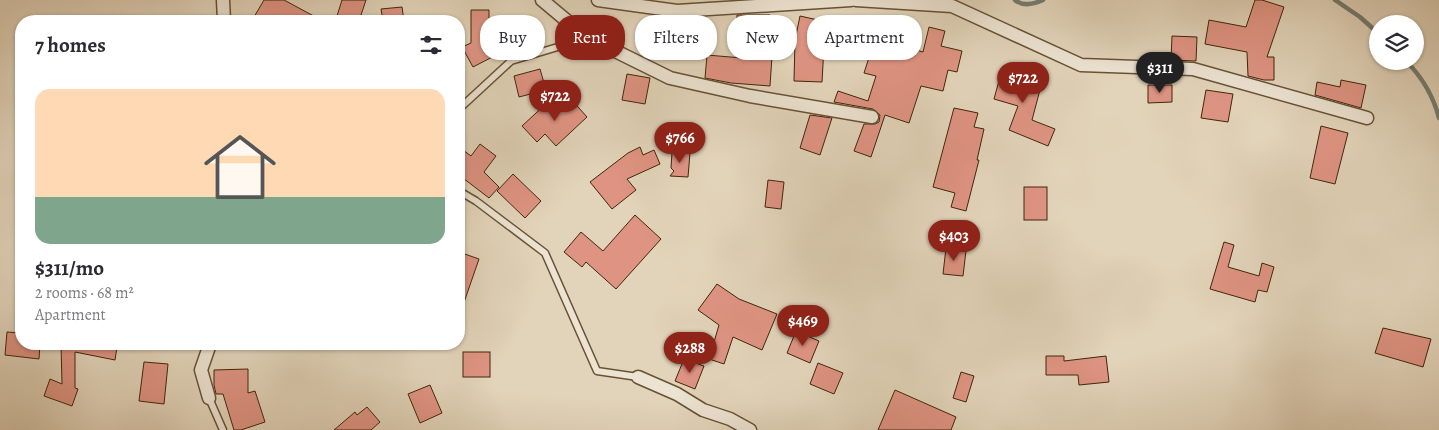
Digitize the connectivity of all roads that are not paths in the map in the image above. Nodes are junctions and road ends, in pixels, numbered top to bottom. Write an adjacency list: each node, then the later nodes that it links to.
1 (223, 0): 6 (street)
2 (542, 0): 7 (street)
3 (598, 0): 4 (street)
4 (851, 0)
5 (856, 0): 12 (street)
6 (224, 15)
7 (560, 15)
8 (555, 48): 10 (lane)
9 (625, 56): 11 (street)
10 (465, 103)
11 (872, 117)
12 (1366, 118)
13 (465, 195): 15 (lane)
14 (208, 350): 16 (street)
15 (638, 377): 18 (street)
16 (209, 398): 17 (lane)
17 (223, 430)
18 (750, 430)

